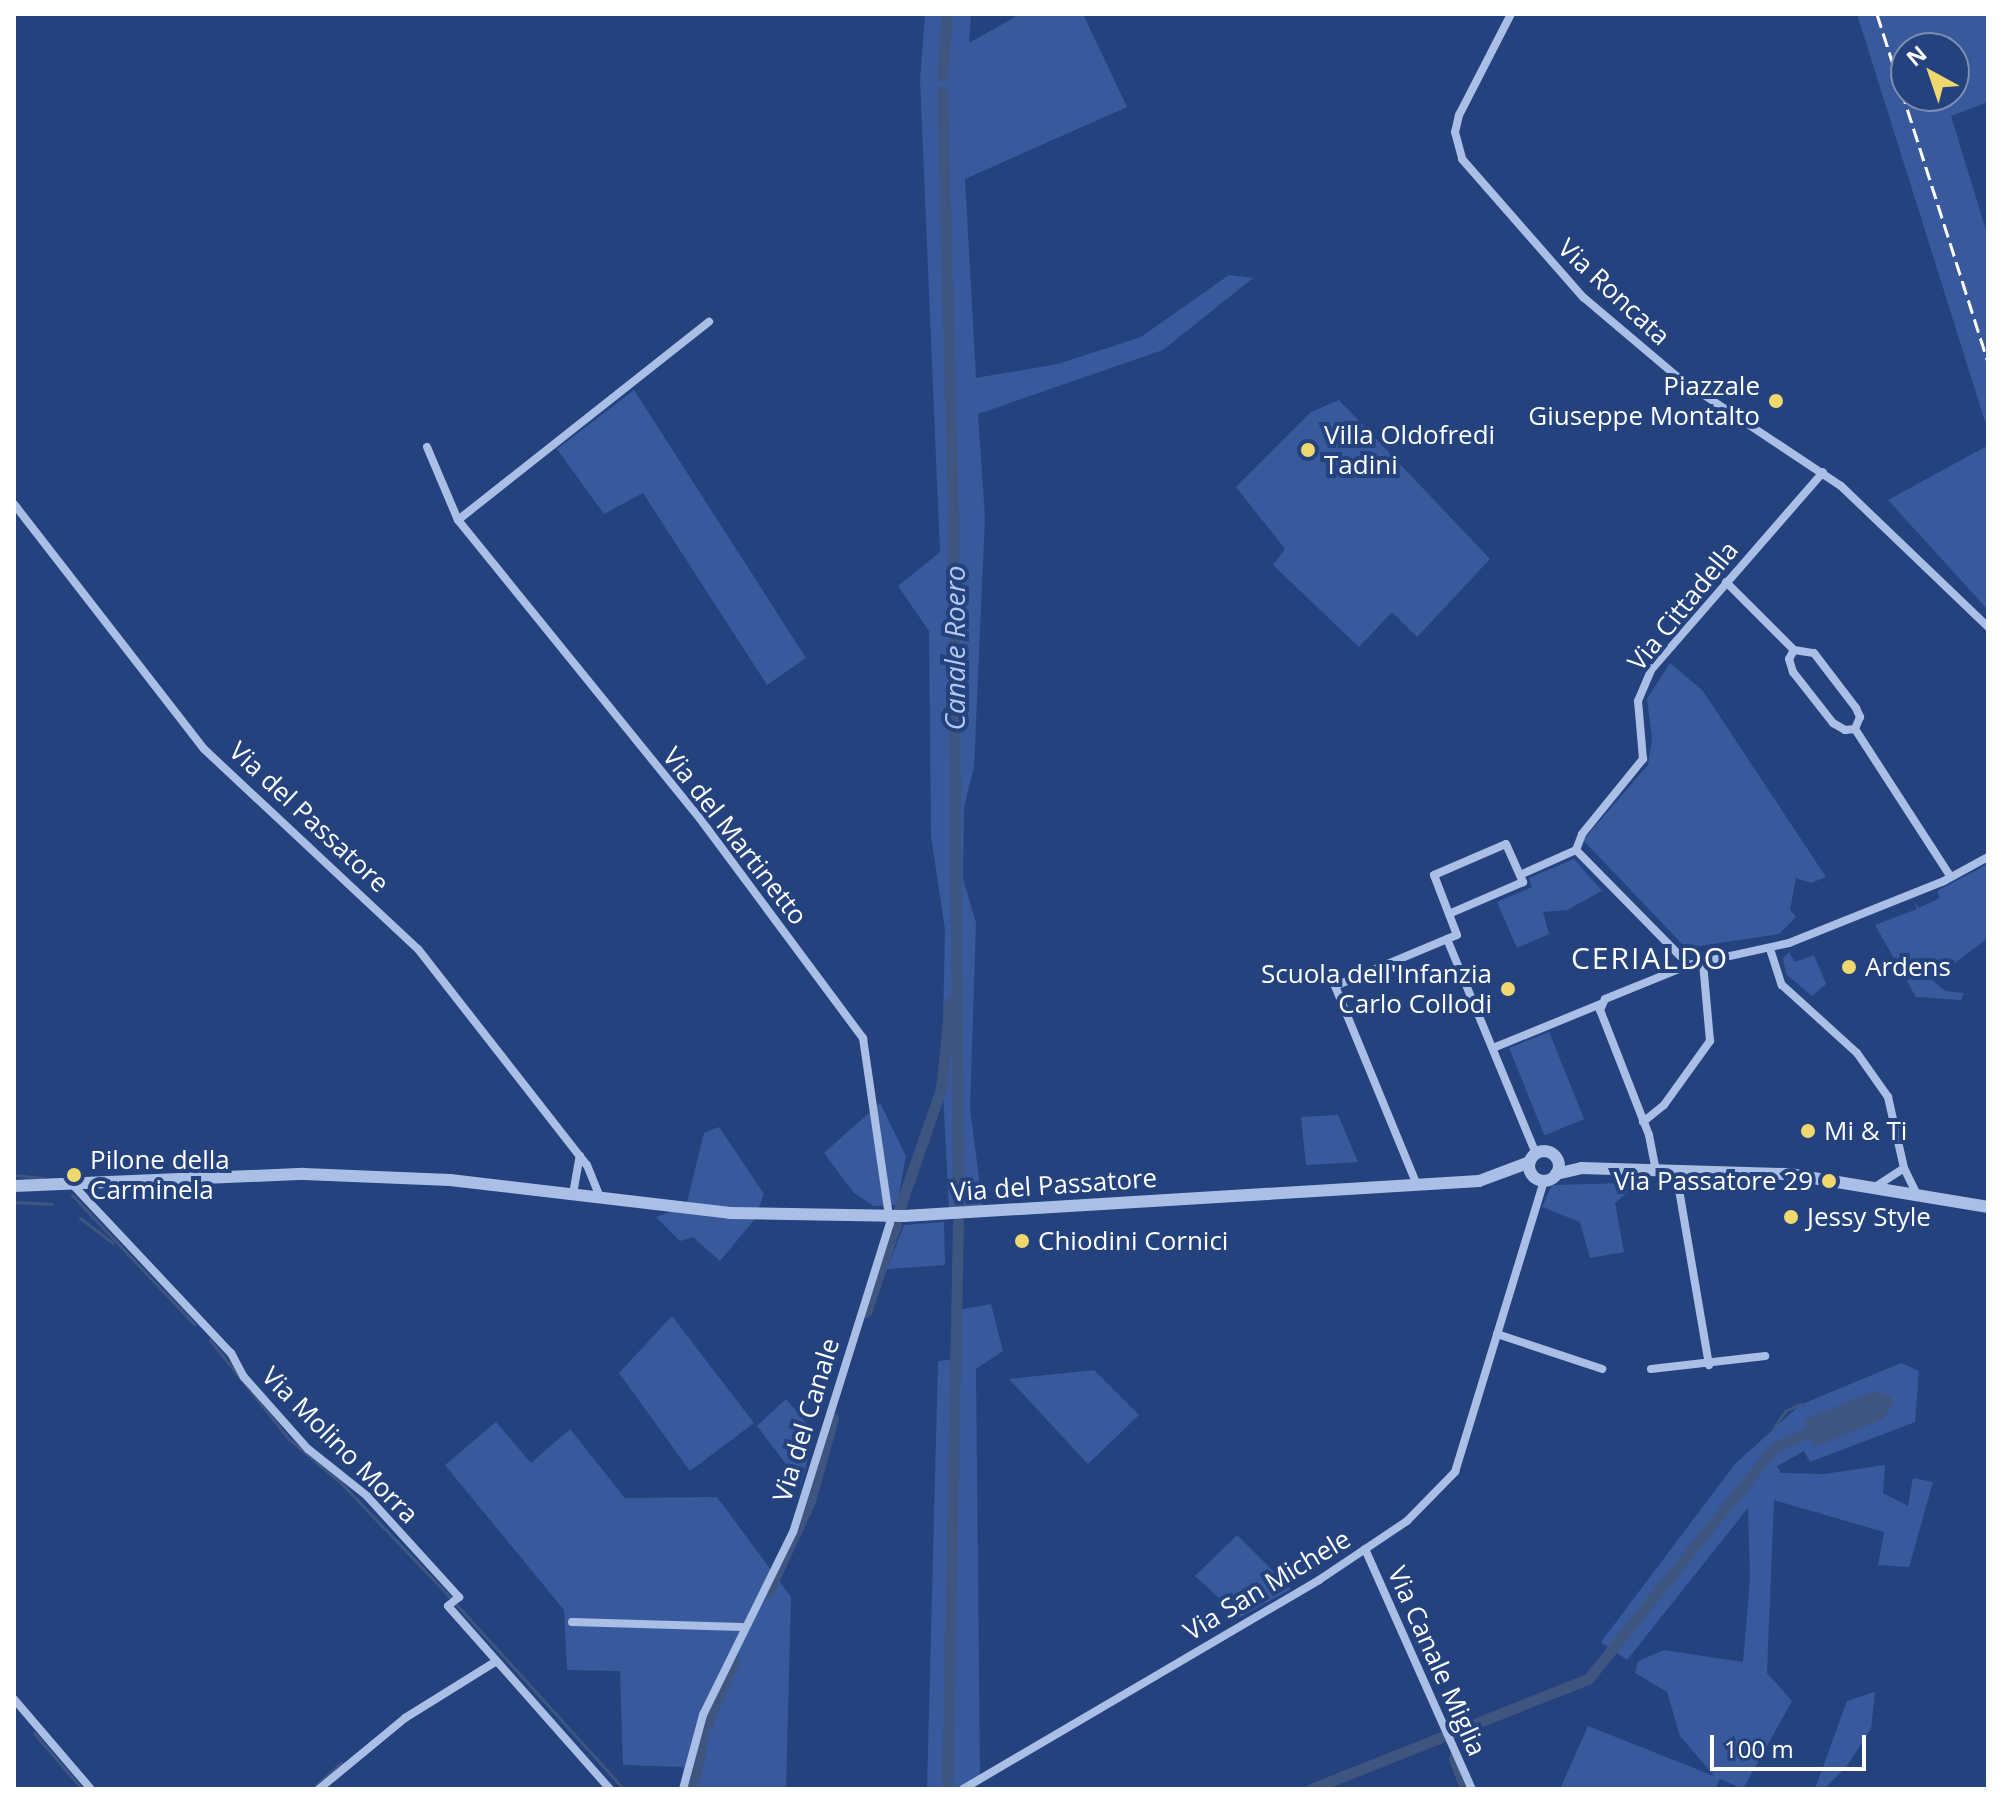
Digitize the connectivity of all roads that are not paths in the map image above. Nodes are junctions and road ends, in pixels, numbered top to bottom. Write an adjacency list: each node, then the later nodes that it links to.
1 (1511, 14): 4 (street, Via Roncata)
2 (709, 322): 6 (street)
3 (427, 447): 6 (street, Via del Martinetto)
4 (1823, 472): 7 (street, Via Cittadella); 8 (street, Via Roncata)
5 (14, 504): 23 (street, Via del Passatore)
6 (458, 520): 41 (street, Via del Martinetto)
7 (1726, 582): 9 (street); 11 (street, Via Cittadella)
8 (1988, 627)
9 (1794, 650): 10 (street); 10 (street)
10 (1855, 729): 14 (street)
11 (1576, 850): 13 (street); 19 (street)
12 (1988, 857): 14 (street)
13 (1520, 875): 15 (street); 15 (street)
14 (1950, 876): 17 (street)
15 (1451, 913): 16 (street)
16 (1447, 939): 21 (street); 34 (street)
17 (1770, 949): 18 (street); 27 (street)
18 (1703, 962): 19 (street); 22 (street)
19 (1689, 965): 20 (street)
20 (1601, 1004): 21 (street); 22 (street)
21 (1493, 1048): 24 (street)
22 (1643, 1122): 28 (street)
23 (580, 1155): 38 (street); 39 (street, Via del Passatore)
24 (1533, 1158): 25 (street); 30 (street, Via del Passatore); 32 (street)
25 (1557, 1159): 26 (street); 31 (street)
26 (1581, 1168): 28 (street); 31 (street)
27 (1904, 1168): 35 (street); 37 (street)
28 (1656, 1172): 29 (street)
29 (1676, 1172): 35 (street); 44 (street)
30 (1511, 1173): 32 (street, Via del Passatore); 34 (street, Via del Passatore)
31 (1556, 1174): 32 (street)
32 (1539, 1179): 42 (street, Via San Michele)
33 (73, 1185): 36 (street, Via del Passatore); 38 (street, Via del Passatore); 50 (street, Via Molino Morra)
34 (1417, 1185): 41 (street, Via del Passatore)
35 (1878, 1185): 37 (street)
36 (14, 1186)
37 (1916, 1193): 40 (street)
38 (573, 1194): 39 (street, Via del Passatore)
39 (600, 1197): 41 (street, Via del Passatore)
40 (1988, 1207)
41 (890, 1216): 49 (street, Via del Canale)
42 (1497, 1334): 45 (street); 47 (street, Via San Michele)
43 (1765, 1356): 44 (street)
44 (1709, 1365): 46 (street)
45 (1602, 1369)
46 (1651, 1369)
47 (1365, 1549): 56 (street, Via San Michele); 57 (street, Via Canale Miglia)
48 (572, 1622): 49 (street)
49 (742, 1627): 55 (street, Via del Canale)
50 (495, 1662): 53 (street); 54 (street, Via Molino Morra)
51 (14, 1699): 52 (street)
52 (91, 1789)
53 (319, 1789)
54 (610, 1789)
55 (683, 1789)
56 (963, 1789)
57 (1472, 1789)

